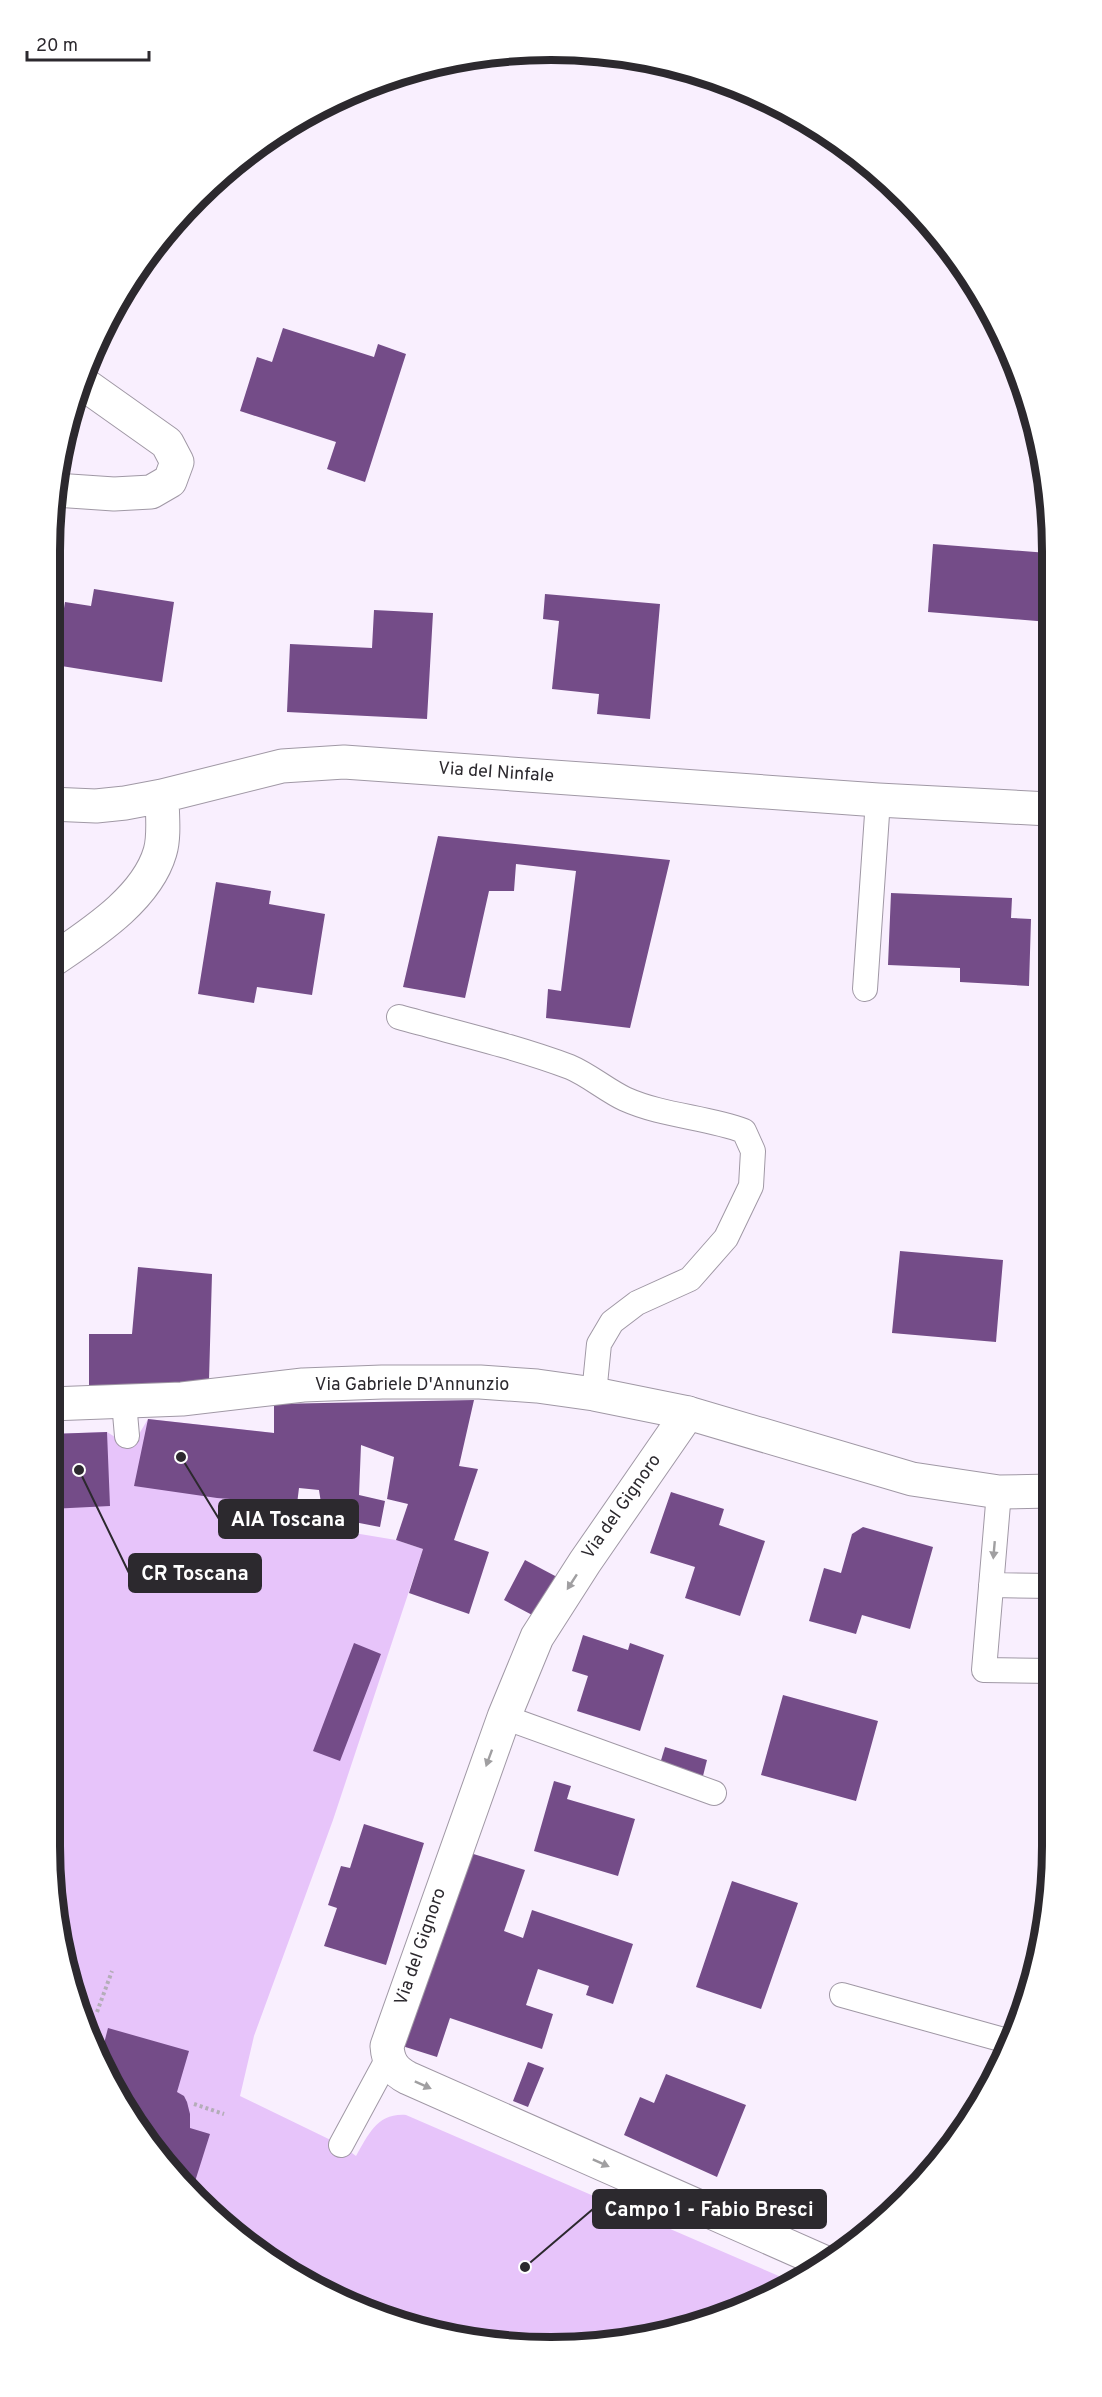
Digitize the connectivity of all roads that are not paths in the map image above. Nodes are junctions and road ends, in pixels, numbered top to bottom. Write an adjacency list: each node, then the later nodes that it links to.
1 (88, 387): 2 (street)
2 (64, 491)
3 (162, 796): 4 (street, Via del Ninfale); 5 (street, Via del Ninfale); 7 (street)
4 (878, 800): 6 (street, Via del Ninfale); 8 (lane)
5 (60, 804)
6 (1042, 809)
7 (60, 955)
8 (864, 989)
9 (399, 1017): 10 (lane)
10 (594, 1394): 11 (street, Via Gabriele D'Annunzio); 13 (street, Via Gabriele D'Annunzio)
11 (124, 1402): 12 (street, Via Gabriele D'Annunzio); 14 (lane)
12 (60, 1404)
13 (688, 1413): 16 (street, Via Gabriele D'Annunzio); 20 (street, Via del Gignoro, one-way to 20)
14 (127, 1436)
15 (1042, 1491): 16 (street, Via Gabriele D'Annunzio)
16 (999, 1492): 17 (lane, one-way to 17)
17 (991, 1586): 18 (lane); 19 (lane)
18 (1042, 1586)
19 (1042, 1671)
20 (504, 1717): 21 (lane); 24 (street, Via del Gignoro, one-way to 24)
21 (714, 1793)
22 (842, 1995): 23 (lane)
23 (1002, 2040)
24 (388, 2058): 25 (lane); 26 (street, one-way to 26)
25 (341, 2145)
26 (816, 2259)

